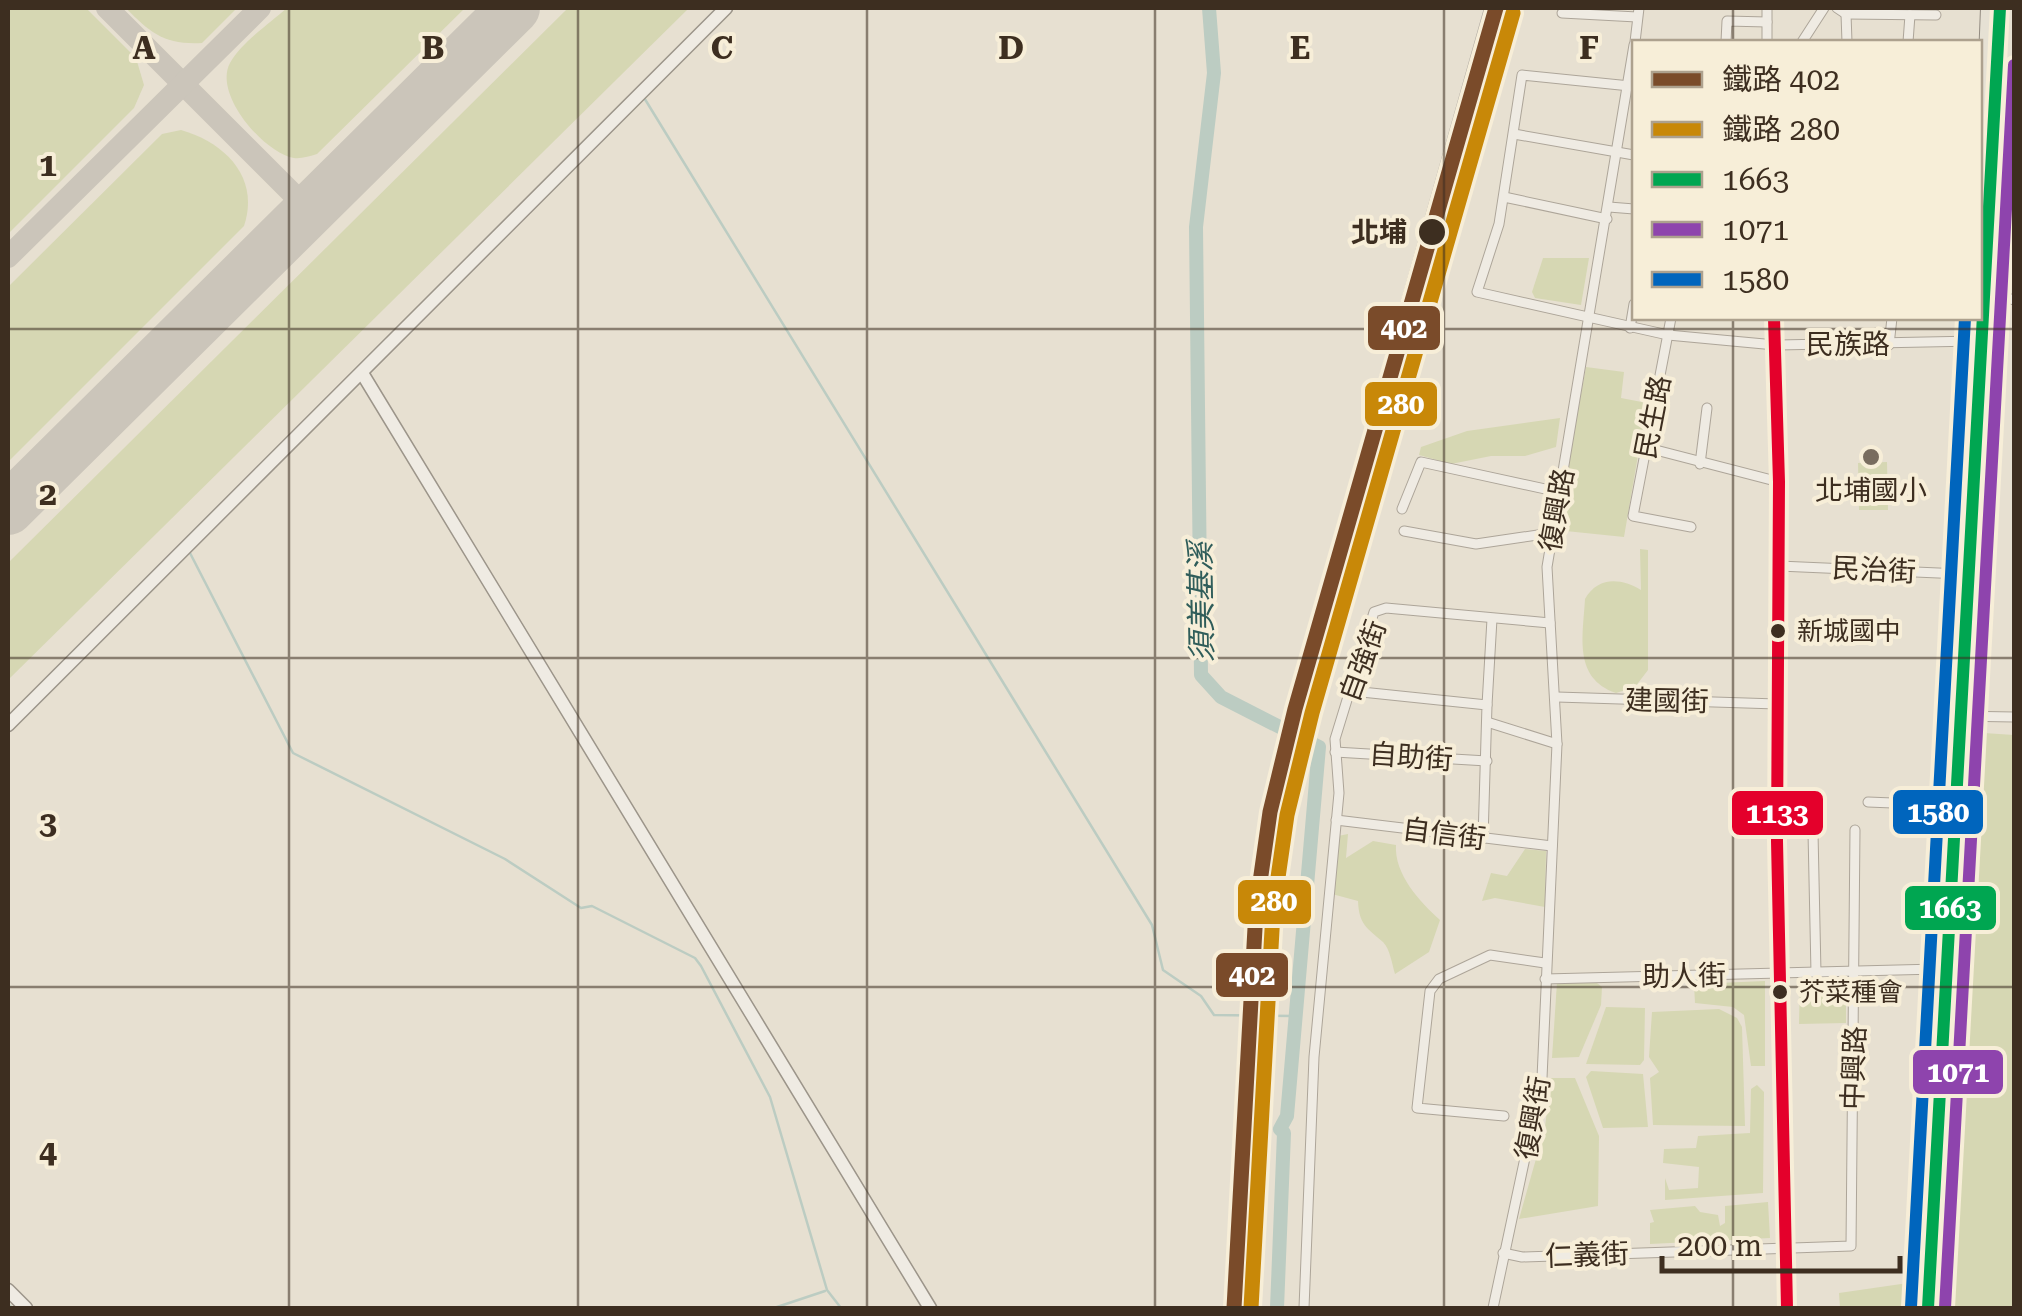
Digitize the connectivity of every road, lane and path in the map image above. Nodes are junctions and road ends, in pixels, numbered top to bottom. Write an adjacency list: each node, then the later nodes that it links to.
1 (726, 8): 42 (street)
2 (1767, 8): 11 (street)
3 (1824, 8): 15 (street)
4 (1988, 8): 23 (main road)
5 (2000, 8): 23 (main road)
6 (1841, 11): 9 (street); 16 (street)
7 (1638, 12): 8 (street); 12 (street, 復興路)
8 (1562, 13)
9 (1910, 15): 10 (street); 17 (street)
10 (1936, 16)
11 (1767, 22): 13 (street); 14 (street)
12 (1635, 40)
13 (1726, 40)
14 (1767, 40)
15 (1803, 40)
16 (1847, 40)
17 (1908, 40)
18 (1632, 69): 19 (street, 復興路)
19 (1630, 86): 20 (street); 21 (street, 復興路)
20 (1514, 134): 21 (street); 24 (street)
21 (1618, 153): 22 (street); 25 (street, 復興路)
22 (1632, 155)
23 (1984, 182): 28 (main road)
24 (1504, 196): 27 (street); 31 (street, 民族路)
25 (1609, 207): 26 (street); 27 (street, 復興路)
26 (1632, 209)
27 (1606, 219): 31 (street, 復興路)
28 (1984, 290): 29 (street)
29 (2014, 300)
30 (1632, 316): 37 (street)
31 (1590, 319): 37 (street, 民族路); 47 (street, 復興路)
32 (1671, 320): 38 (street, 民生路)
33 (1774, 320): 40 (street)
34 (1892, 320): 41 (street)
35 (1974, 320): 39 (main road)
36 (1980, 320): 39 (main road)
37 (1630, 328): 38 (street, 民族路)
38 (1668, 335): 40 (street, 民族路); 44 (street, 民生路)
39 (1978, 341): 41 (street, 民族路); 53 (main road)
40 (1775, 345): 41 (street, 民族路); 46 (street)
41 (1889, 345)
42 (362, 374): 63 (street); 86 (street)
43 (1707, 408): 45 (street)
44 (1648, 448): 45 (street); 49 (street, 民生路)
45 (1700, 464): 46 (street)
46 (1779, 482): 52 (street)
47 (1559, 492): 48 (street); 51 (street, 復興路)
48 (1402, 509)
49 (1691, 527)
50 (1404, 530): 51 (street)
51 (1551, 533): 55 (street, 復興路)
52 (1779, 566): 53 (street, 民治街); 58 (street)
53 (1963, 575): 60 (main road)
54 (1492, 620): 55 (street, 自強街); 56 (street, 自強街); 59 (street)
55 (1550, 623): 57 (street, 復興路)
56 (1352, 691): 59 (street); 65 (street, 自強街)
57 (1557, 698): 58 (street, 建國街); 64 (street, 復興路)
58 (1777, 704): 78 (street)
59 (1487, 705): 62 (street)
60 (1954, 716): 61 (street); 68 (main road); 75 (main road)
61 (2014, 717)
62 (1488, 722): 64 (street); 66 (street)
63 (8, 724)
64 (1557, 744): 73 (street, 復興路)
65 (1335, 752): 66 (street, 自助街); 69 (street, 自強街)
66 (1487, 761): 72 (street)
67 (1868, 802): 68 (street)
68 (1942, 804): 75 (main road)
69 (1336, 820): 72 (street, 自信街); 87 (street, 自強街)
70 (1855, 830): 76 (street, 中興路)
71 (1813, 832): 77 (street)
72 (1484, 839): 73 (street, 自信街)
73 (1552, 846): 74 (street, 復興路)
74 (1544, 963): 79 (street, 復興路); 80 (street)
75 (1938, 969): 76 (street, 助人街); 90 (main road); 91 (main road)
76 (1856, 971): 77 (street, 助人街); 82 (street, 中興路)
77 (1816, 972): 78 (street, 助人街)
78 (1779, 973): 79 (street, 助人街); 81 (street)
79 (1544, 980): 83 (street, 復興街)
80 (1504, 1116)
81 (1785, 1246): 82 (street, 仁義街); 83 (street, 仁義街); 89 (street)
82 (1851, 1246)
83 (1504, 1254): 88 (street, 復興街)
84 (8, 1290): 85 (street)
85 (26, 1308)
86 (930, 1308)
87 (1304, 1308)
88 (1493, 1308)
89 (1786, 1308)
90 (1918, 1308)
91 (1928, 1308)

